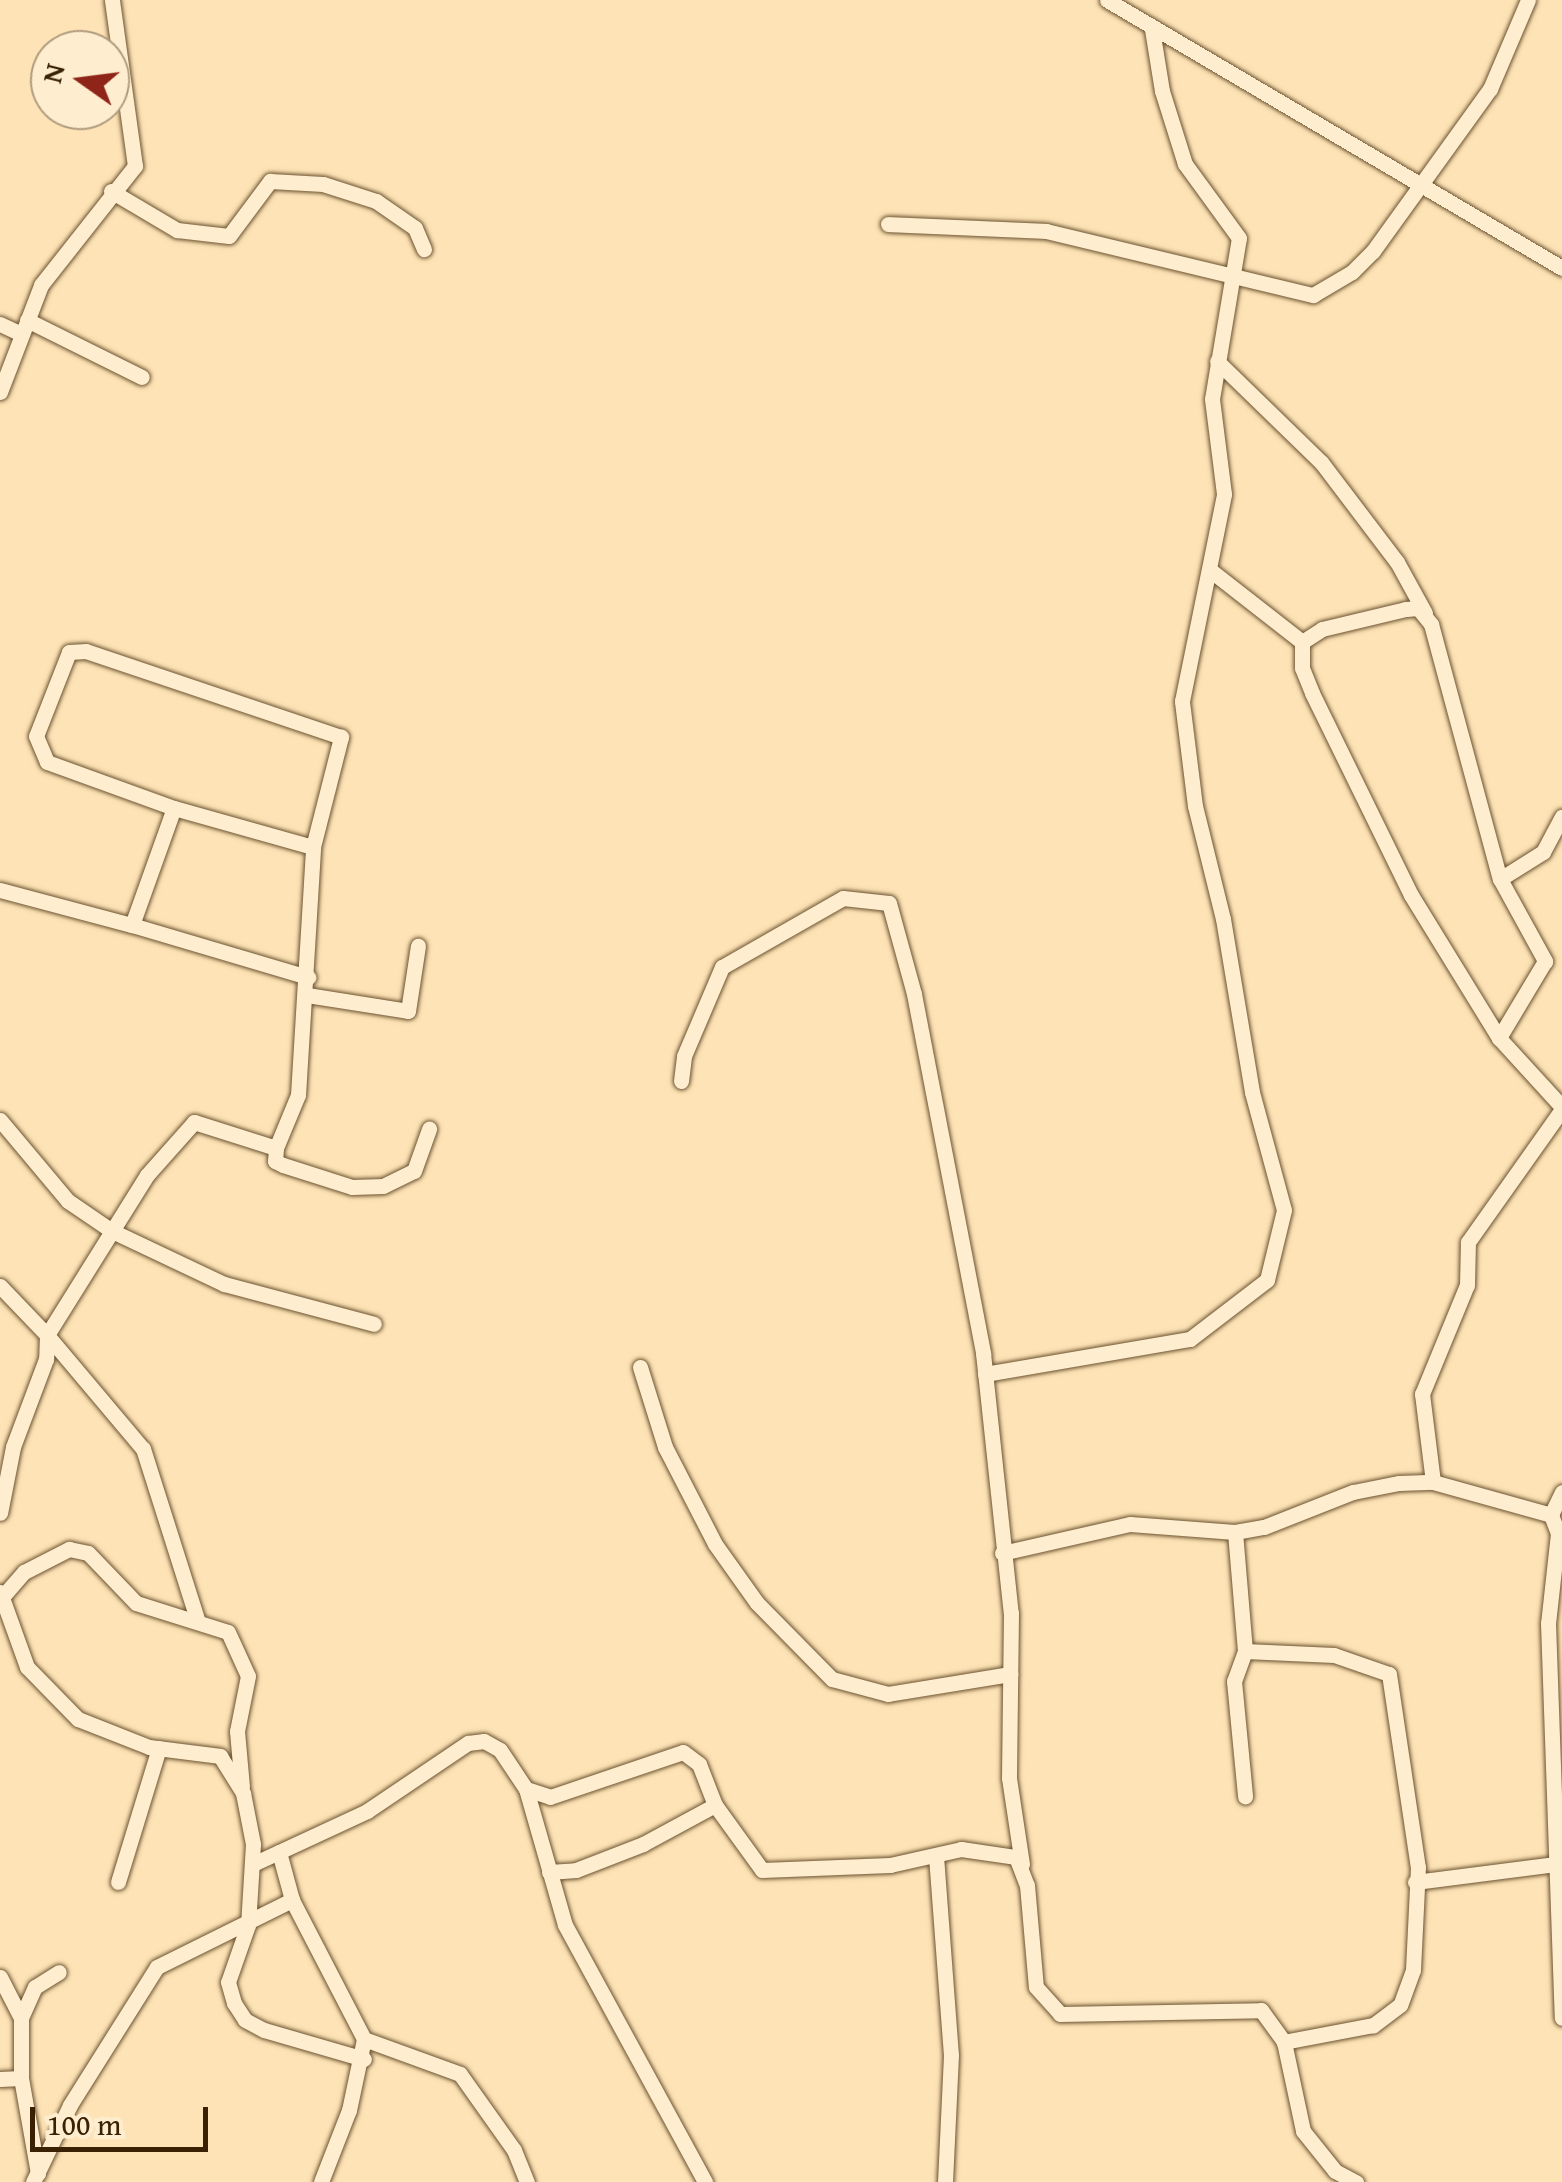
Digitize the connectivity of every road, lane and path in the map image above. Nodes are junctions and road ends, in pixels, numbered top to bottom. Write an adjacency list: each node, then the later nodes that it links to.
1 (112, 0): 6 (street)
2 (1108, 0): 4 (street)
3 (1528, 0): 5 (street)
4 (1152, 29): 5 (street); 10 (street)
5 (1419, 187): 9 (street); 10 (street)
6 (111, 191): 8 (street); 12 (street)
7 (888, 224): 10 (street)
8 (424, 249)
9 (1562, 268)
10 (1230, 272): 13 (street)
11 (0, 324): 12 (street)
12 (24, 327): 14 (street); 15 (street)
13 (1217, 361): 16 (street); 17 (street)
14 (142, 377)
15 (0, 392)
16 (1210, 570): 18 (street); 41 (street)
17 (1424, 613): 18 (street); 22 (street)
18 (1302, 642): 30 (street)
19 (174, 808): 21 (street); 21 (street); 24 (street)
20 (1562, 817): 22 (street)
21 (313, 846): 28 (street)
22 (1500, 879): 26 (street)
23 (0, 890): 24 (street)
24 (132, 926): 28 (street)
25 (418, 946): 29 (street)
26 (1544, 961): 27 (street); 30 (street)
27 (1562, 970)
28 (308, 978): 29 (street)
29 (307, 995): 35 (street)
30 (1499, 1038): 32 (street)
31 (681, 1081): 41 (street)
32 (1562, 1108): 42 (street)
33 (0, 1120): 36 (street)
34 (429, 1129): 35 (street)
35 (276, 1148): 36 (street)
36 (112, 1231): 38 (street); 39 (street)
37 (0, 1286): 39 (street)
38 (374, 1324)
39 (47, 1335): 44 (street); 49 (street)
40 (640, 1367): 51 (street)
41 (985, 1374): 47 (street)
42 (1434, 1482): 45 (street); 46 (street)
43 (1562, 1492): 45 (street)
44 (0, 1513)
45 (1551, 1514): 52 (street)
46 (1235, 1532): 47 (street); 50 (street)
47 (1002, 1554): 51 (street)
48 (1, 1594): 49 (street); 53 (street)
49 (198, 1622): 55 (street)
50 (1246, 1650): 56 (street); 65 (street)
51 (1010, 1674): 61 (street)
52 (1556, 1691): 62 (street)
53 (159, 1748): 55 (street); 64 (street)
54 (526, 1790): 57 (street); 58 (street); 63 (street)
55 (242, 1793): 60 (street)
56 (1245, 1796)
57 (714, 1805): 59 (street); 63 (street)
58 (279, 1852): 60 (street); 66 (street)
59 (936, 1856): 61 (street); 82 (street)
60 (253, 1864): 67 (street)
61 (1022, 1864): 74 (street)
62 (1556, 1864): 65 (street); 72 (street)
63 (549, 1872): 81 (street)
64 (118, 1882)
65 (1416, 1882): 74 (street)
66 (292, 1900): 67 (street); 73 (street)
67 (248, 1925): 75 (street); 78 (street)
68 (58, 1972): 71 (street)
69 (0, 1976): 70 (street)
70 (5, 1991): 71 (street)
71 (21, 2018): 76 (street)
72 (1562, 2018)
73 (364, 2038): 75 (street); 80 (street)
74 (1284, 2042): 83 (street)
75 (364, 2059): 79 (street)
76 (21, 2078): 77 (street); 78 (street)
77 (0, 2079)
78 (37, 2179)
79 (321, 2182)
80 (527, 2182)
81 (705, 2182)
82 (945, 2182)
83 (1356, 2182)

